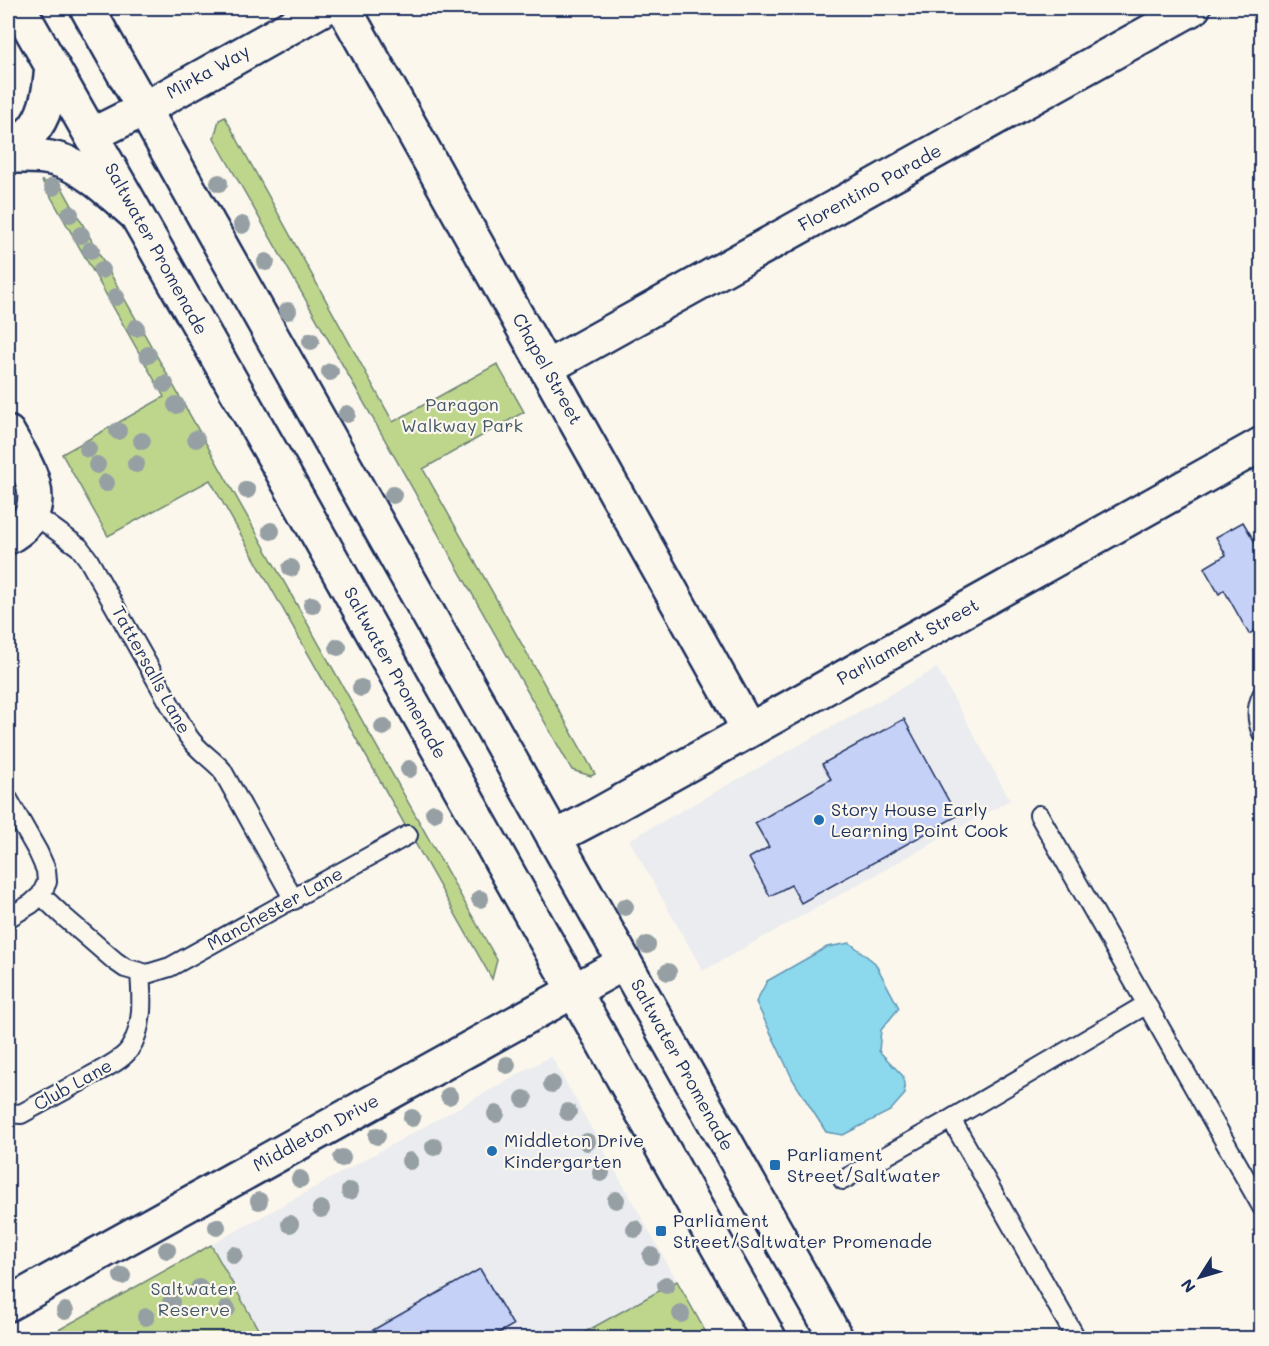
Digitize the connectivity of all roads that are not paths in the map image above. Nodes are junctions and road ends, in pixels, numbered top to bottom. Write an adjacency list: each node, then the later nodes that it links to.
1 (19, 8): 6 (street, Saltwater Promenade)
2 (87, 8): 7 (street, Saltwater Promenade)
3 (324, 8): 7 (street, Mirka Way)
4 (344, 8): 11 (street, Chapel Street)
5 (1193, 8): 11 (street, Florentino Parade)
6 (52, 66): 8 (street, Saltwater Promenade); 9 (street)
7 (144, 109): 8 (street, Mirka Way); 22 (street, Saltwater Promenade)
8 (92, 135): 10 (street, Saltwater Promenade)
9 (10, 157): 10 (street)
10 (137, 215): 28 (street, Saltwater Promenade)
11 (546, 368): 17 (street, Chapel Street)
12 (8, 433): 14 (street)
13 (1262, 444): 17 (street, Parliament Street)
14 (32, 513): 15 (street); 24 (lane, Tattersalls Lane)
15 (8, 537)
16 (1262, 695): 18 (lane)
17 (749, 730): 22 (street, Parliament Street)
18 (1262, 733)
19 (8, 798): 23 (lane)
20 (1039, 816): 29 (lane)
21 (408, 836): 24 (lane, Manchester Lane)
22 (554, 838): 26 (street, Saltwater Promenade)
23 (41, 895): 25 (lane); 27 (lane)
24 (294, 900): 27 (lane, Manchester Lane)
25 (8, 918)
26 (624, 963): 28 (street, Middleton Drive); 36 (street, Saltwater Promenade)
27 (140, 973): 30 (lane, Club Lane)
28 (573, 991): 34 (street, Middleton Drive); 35 (street, Saltwater Promenade)
29 (1147, 1004): 31 (lane); 33 (lane)
30 (8, 1113)
31 (951, 1119): 32 (lane); 37 (lane)
32 (843, 1180)
33 (1262, 1207)
34 (8, 1304)
35 (769, 1338)
36 (836, 1338)
37 (1076, 1338)

